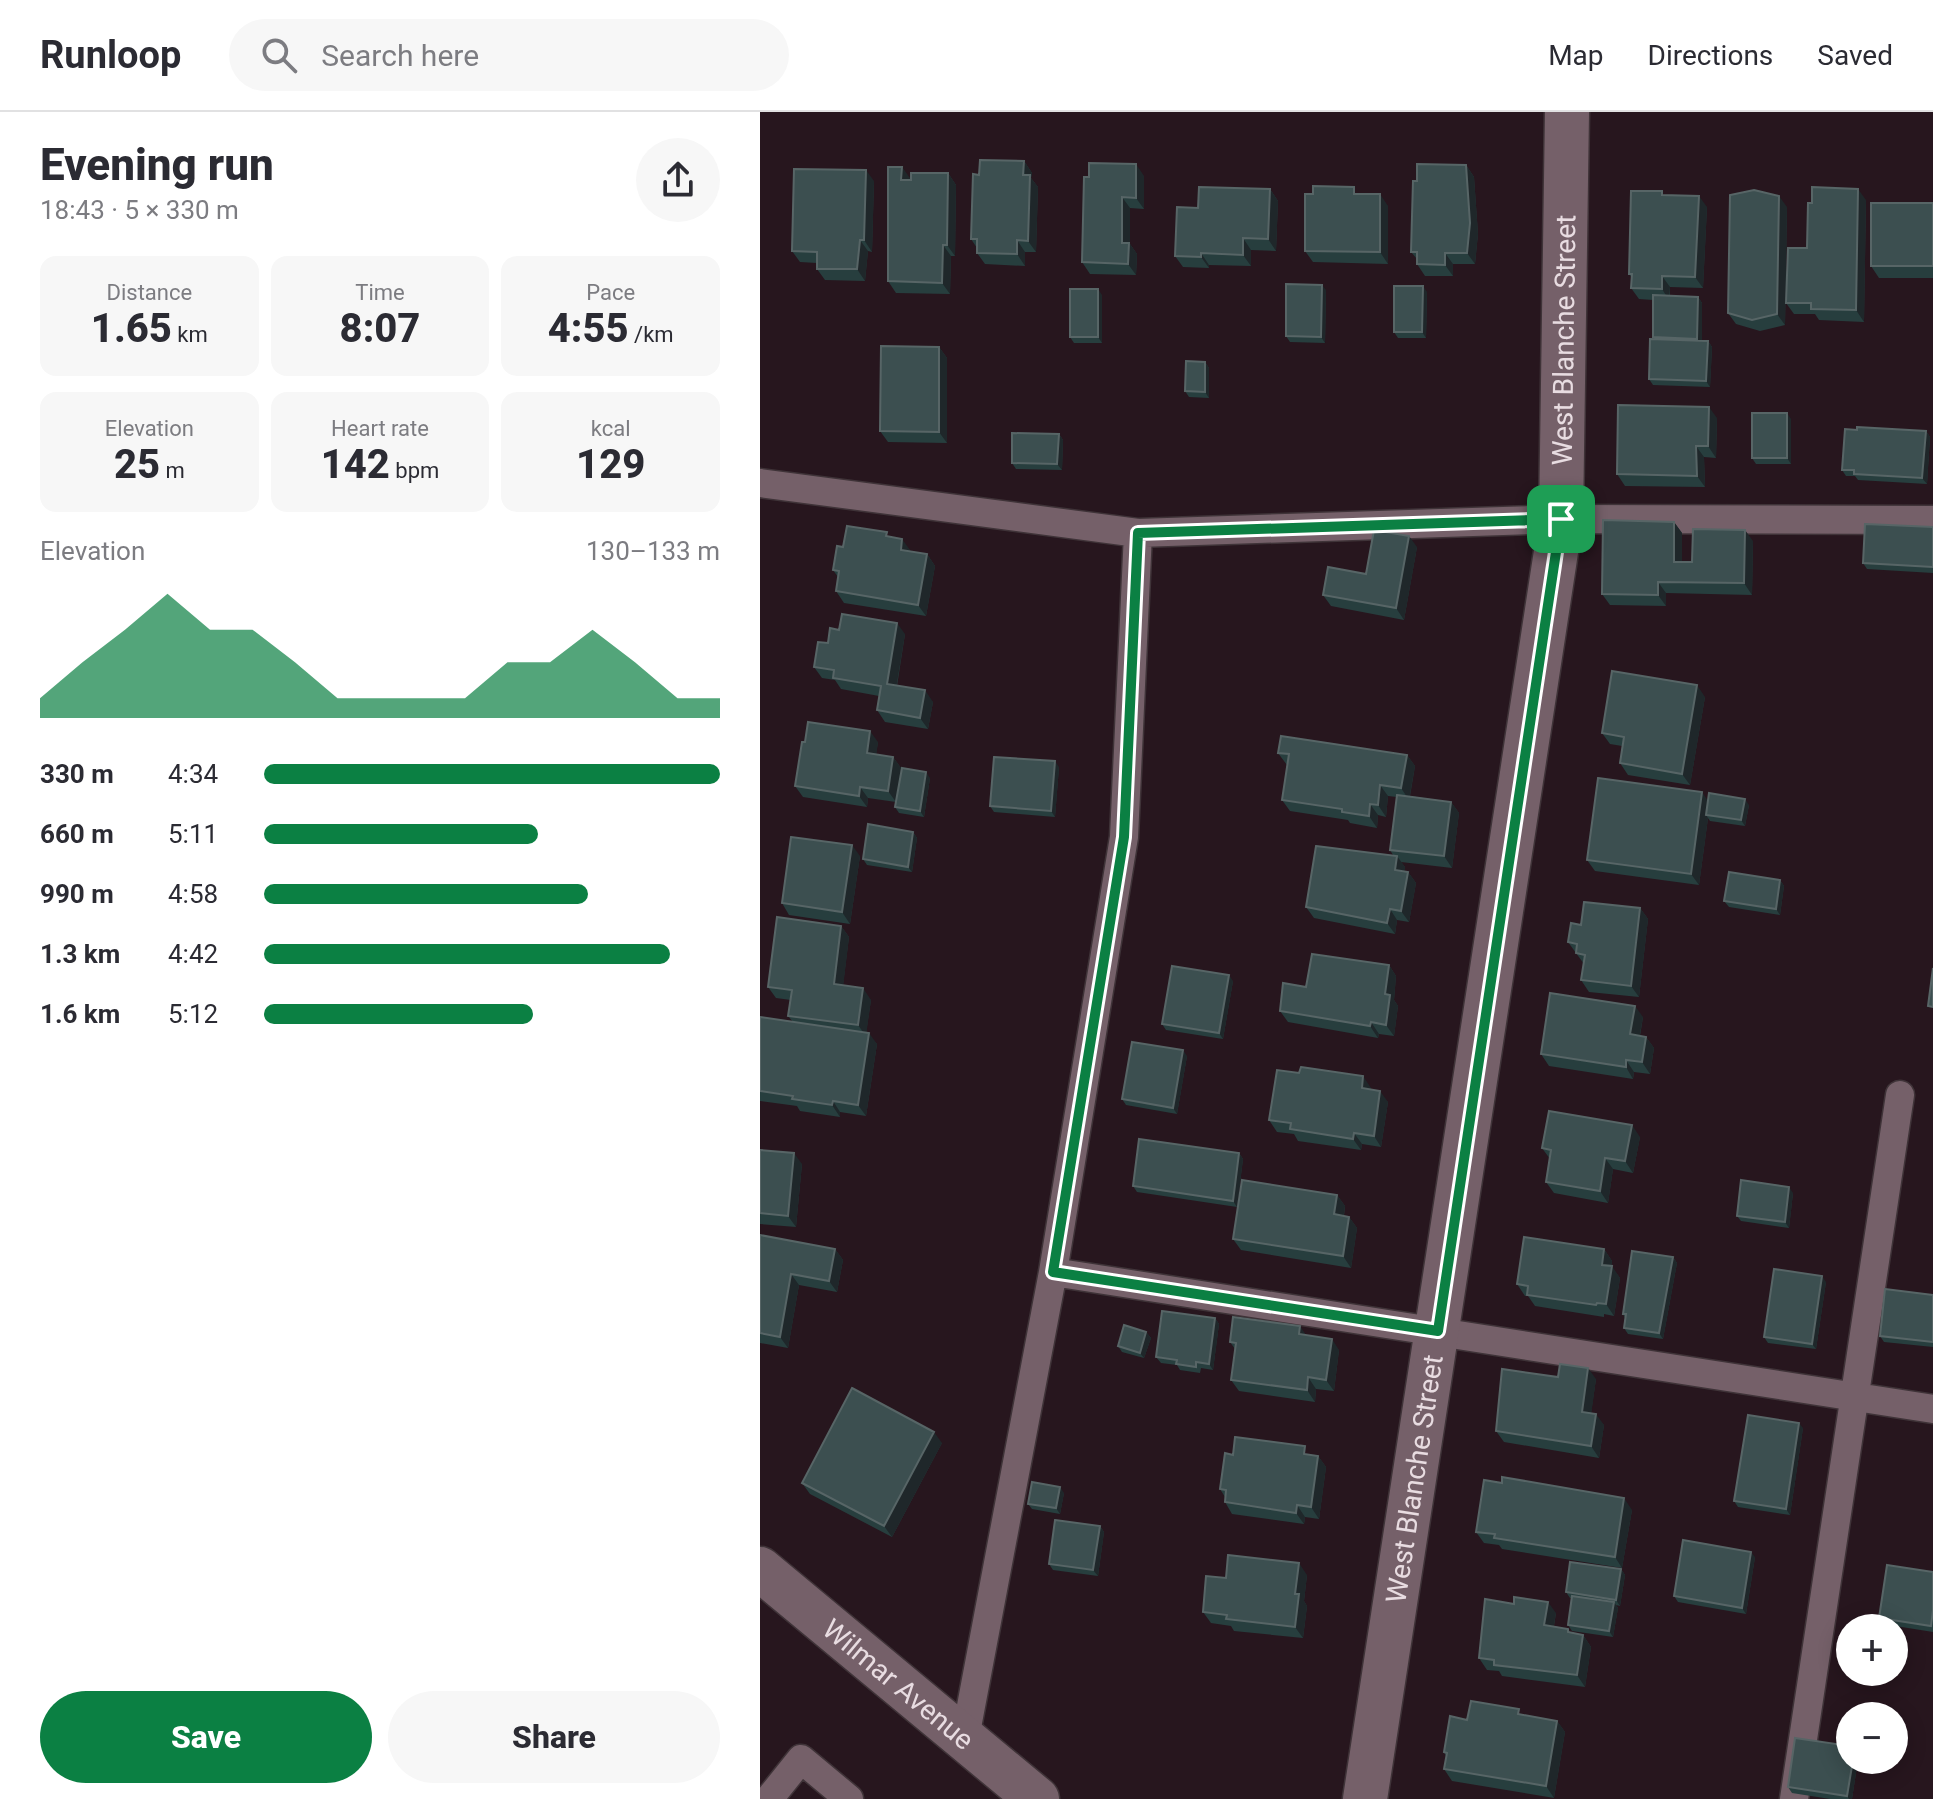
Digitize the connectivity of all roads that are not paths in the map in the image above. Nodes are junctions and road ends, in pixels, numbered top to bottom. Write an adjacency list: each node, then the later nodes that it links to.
1 (1567, 112): 3 (street, West Blanche Street)
2 (760, 483): 5 (lane)
3 (1561, 519): 4 (lane); 5 (lane); 8 (street, West Blanche Street)
4 (1933, 520)
5 (1138, 533): 7 (lane)
6 (1900, 1095): 9 (lane)
7 (1053, 1272): 8 (lane); 12 (lane)
8 (1438, 1331): 9 (lane); 16 (street, West Blanche Street)
9 (1855, 1398): 10 (lane); 17 (lane)
10 (1933, 1409)
11 (760, 1569): 12 (street, Wilmar Avenue)
12 (965, 1738): 15 (street, Wilmar Avenue)
13 (769, 1799): 14 (lane)
14 (849, 1799)
15 (1037, 1799)
16 (1365, 1799)
17 (1794, 1799)

